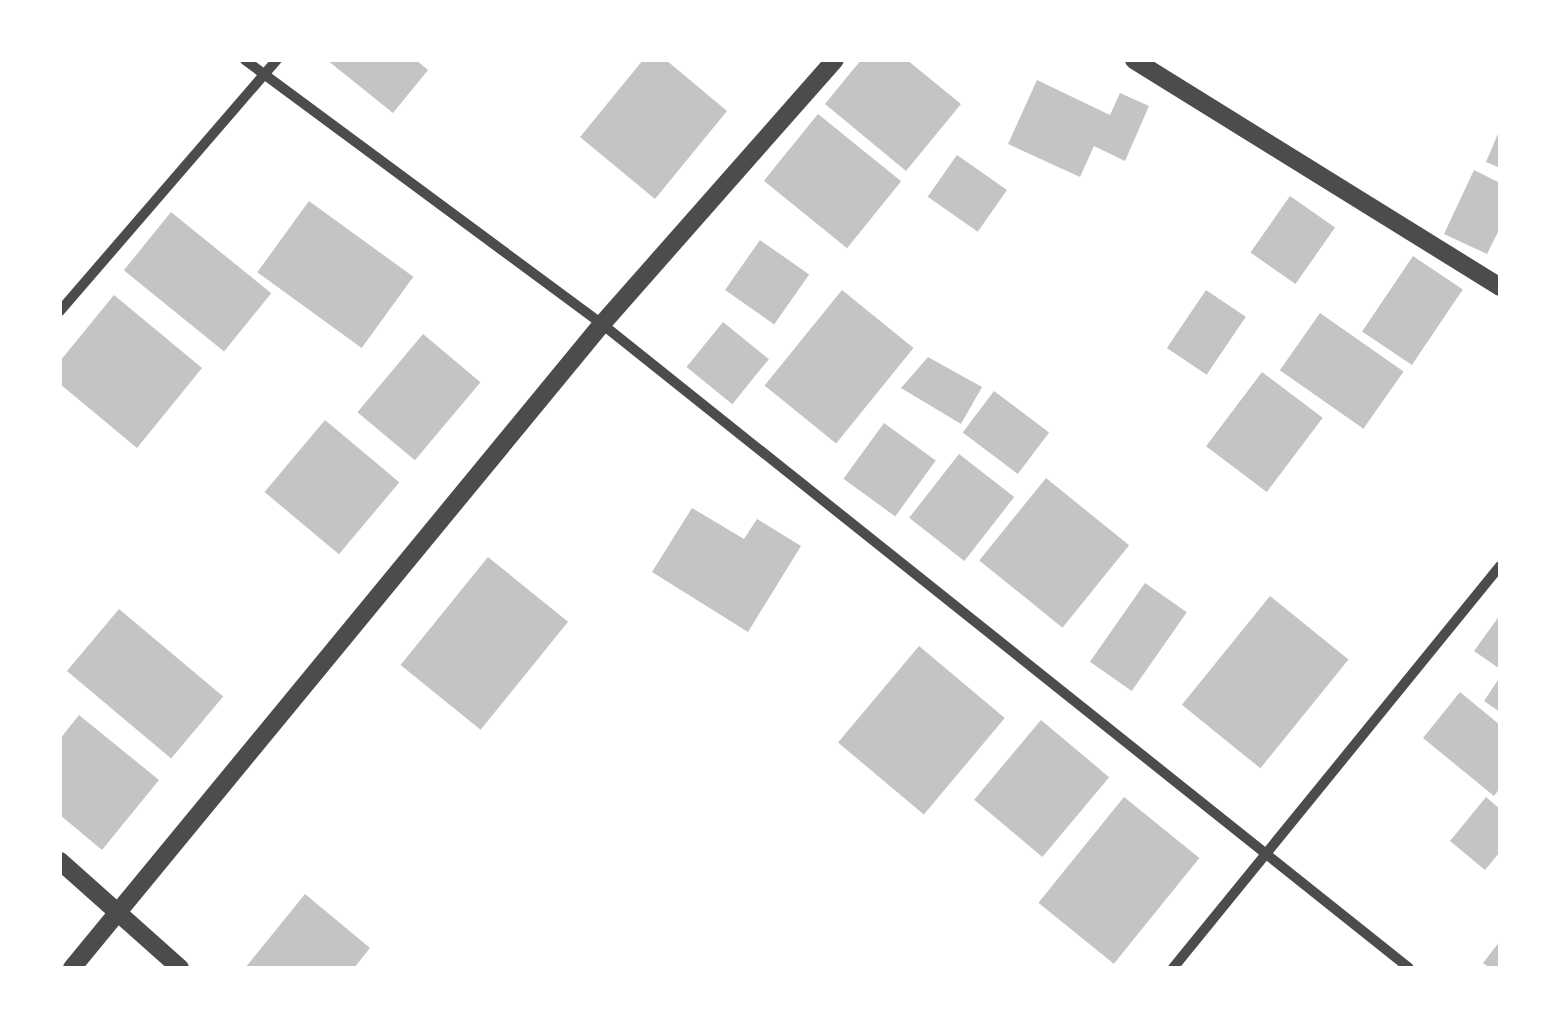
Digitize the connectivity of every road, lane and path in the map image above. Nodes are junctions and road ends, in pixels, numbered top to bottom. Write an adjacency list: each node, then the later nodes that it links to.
1 (245, 60): 5 (street)
2 (277, 60): 5 (street)
3 (836, 60): 8 (street)
4 (1134, 60): 6 (street)
5 (264, 74): 7 (street); 8 (street)
6 (1500, 287)
7 (60, 312)
8 (602, 324): 10 (street); 12 (street)
9 (1500, 566): 10 (street)
10 (1264, 859): 15 (street); 16 (street)
11 (60, 861): 12 (street)
12 (118, 914): 13 (street); 14 (street)
13 (72, 968)
14 (180, 968)
15 (1173, 968)
16 (1409, 968)

